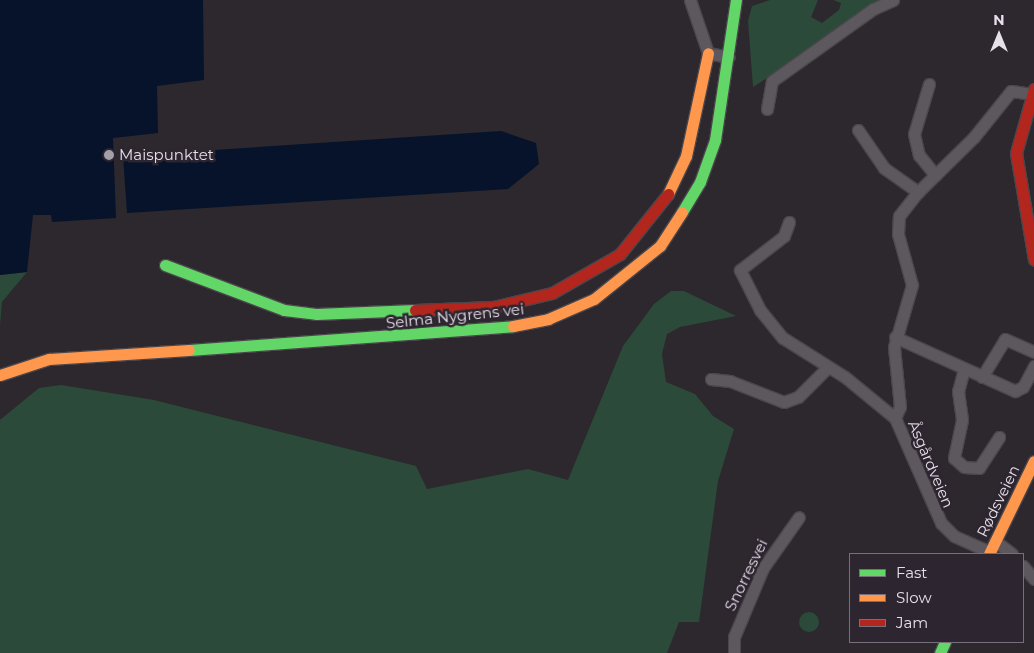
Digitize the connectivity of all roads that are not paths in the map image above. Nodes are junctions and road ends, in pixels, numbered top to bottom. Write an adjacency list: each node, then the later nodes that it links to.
1 (690, 0): 4 (street)
2 (736, 0): 5 (street, Selma Nygrens vei)
3 (894, 0): 8 (street)
4 (708, 53): 5 (street); 14 (street)
5 (729, 58): 20 (street, Selma Nygrens vei)
6 (929, 84): 10 (street)
7 (1033, 91): 10 (street, Åsgårdveien); 13 (street)
8 (767, 109)
9 (858, 130): 11 (street)
10 (935, 174): 11 (street, Åsgårdveien)
11 (918, 192): 15 (street, Åsgårdveien)
12 (789, 222): 18 (street)
13 (1034, 259)
14 (166, 265)
15 (895, 337): 19 (street); 23 (street, Åsgårdveien)
16 (1034, 352): 21 (street)
17 (1034, 366): 21 (street)
18 (827, 368): 22 (street); 23 (street)
19 (964, 369): 21 (street); 24 (street)
20 (0, 374)
21 (982, 378)
22 (711, 379)
23 (895, 418): 28 (street, Åsgårdveien)
24 (999, 437)
25 (1034, 461): 27 (street, Rødsveien)
26 (799, 517): 32 (street, Snorresvei)
27 (995, 541): 28 (street, Rødsveien); 29 (street)
28 (989, 553)
29 (1011, 553)
30 (1028, 567): 31 (street)
31 (1034, 579)
32 (734, 653)

